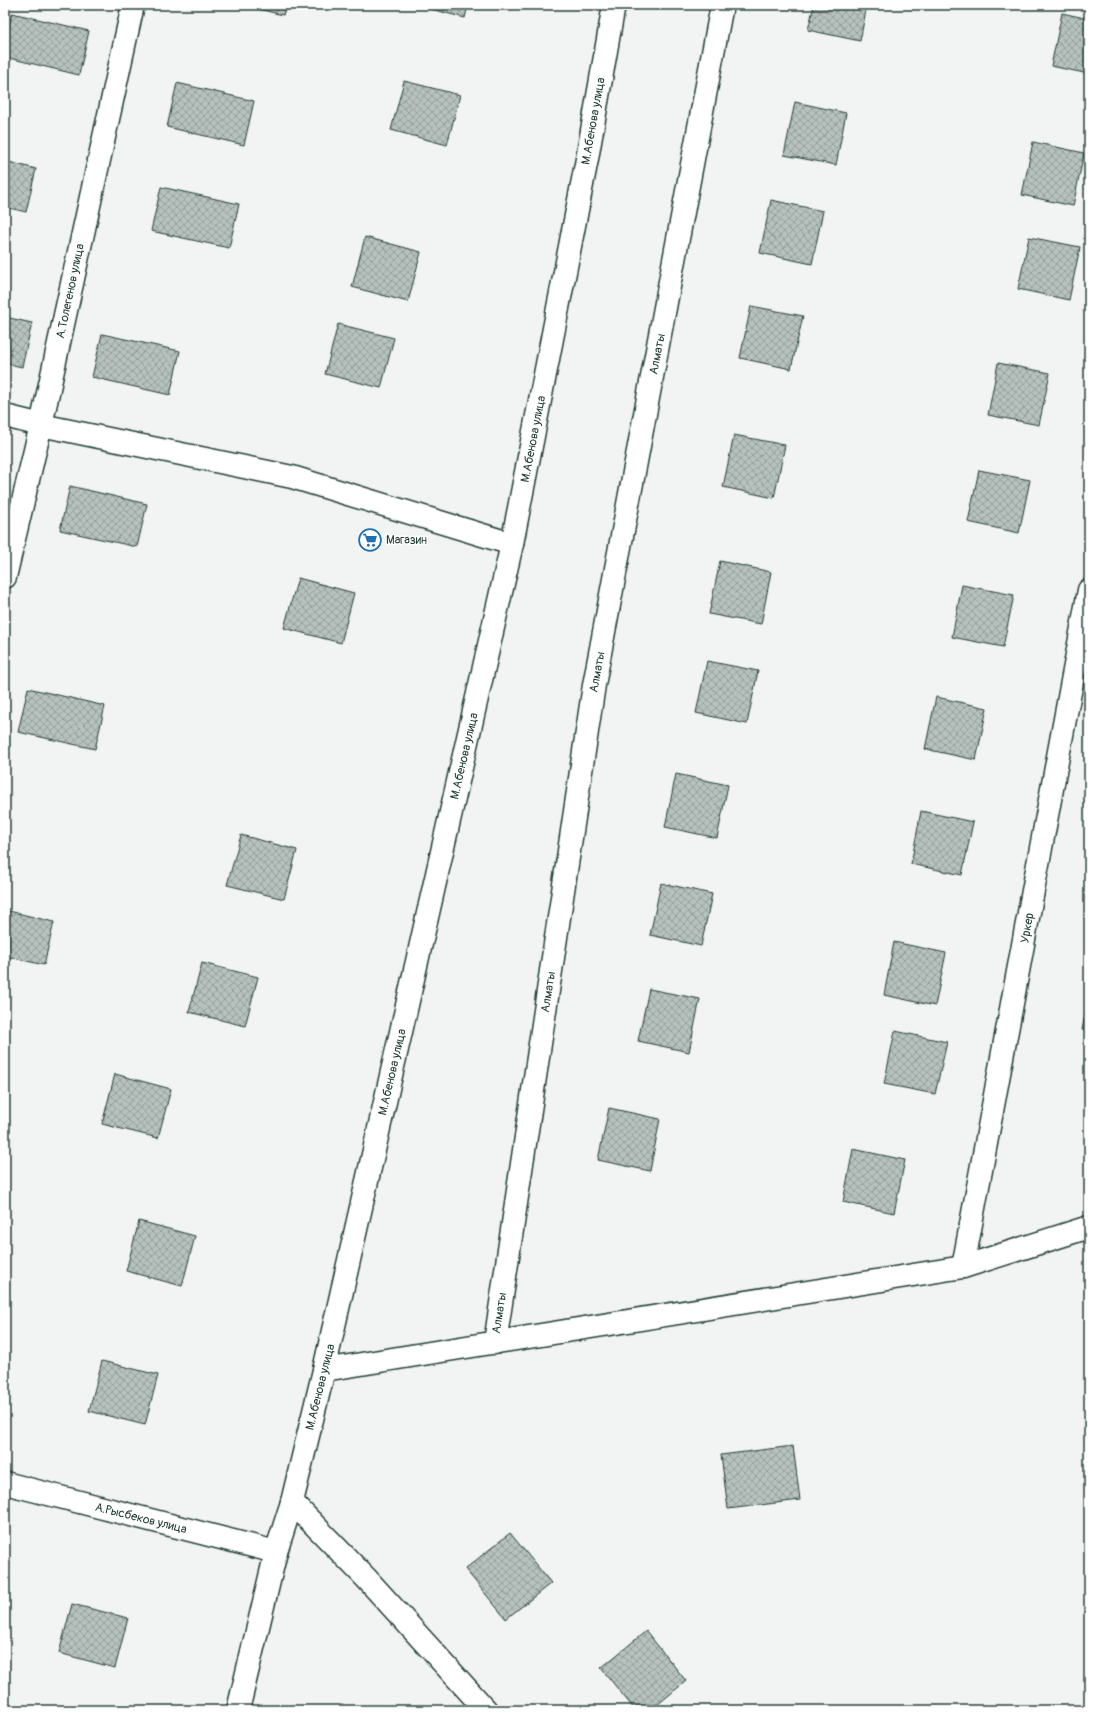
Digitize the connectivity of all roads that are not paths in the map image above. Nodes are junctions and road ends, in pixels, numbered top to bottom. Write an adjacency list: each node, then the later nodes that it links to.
1 (133, 5): 5 (street, А.Толегенов улица)
2 (614, 5): 6 (street, М.Абенова улица)
3 (722, 5): 11 (street, Алматы)
4 (5, 416): 5 (street)
5 (41, 425): 6 (street); 7 (street, А.Толегенов улица)
6 (512, 544): 12 (street, М.Абенова улица)
7 (5, 577)
8 (1089, 590): 10 (street, Уркер)
9 (1089, 1227): 10 (street)
10 (964, 1267): 11 (street)
11 (495, 1343): 12 (street)
12 (324, 1370): 14 (street, М.Абенова улица)
13 (5, 1483): 15 (street, А.Рысбеков улица)
14 (292, 1502): 15 (street, М.Абенова улица); 17 (street)
15 (276, 1552): 16 (street, М.Абенова улица)
16 (238, 1710)
17 (486, 1710)

